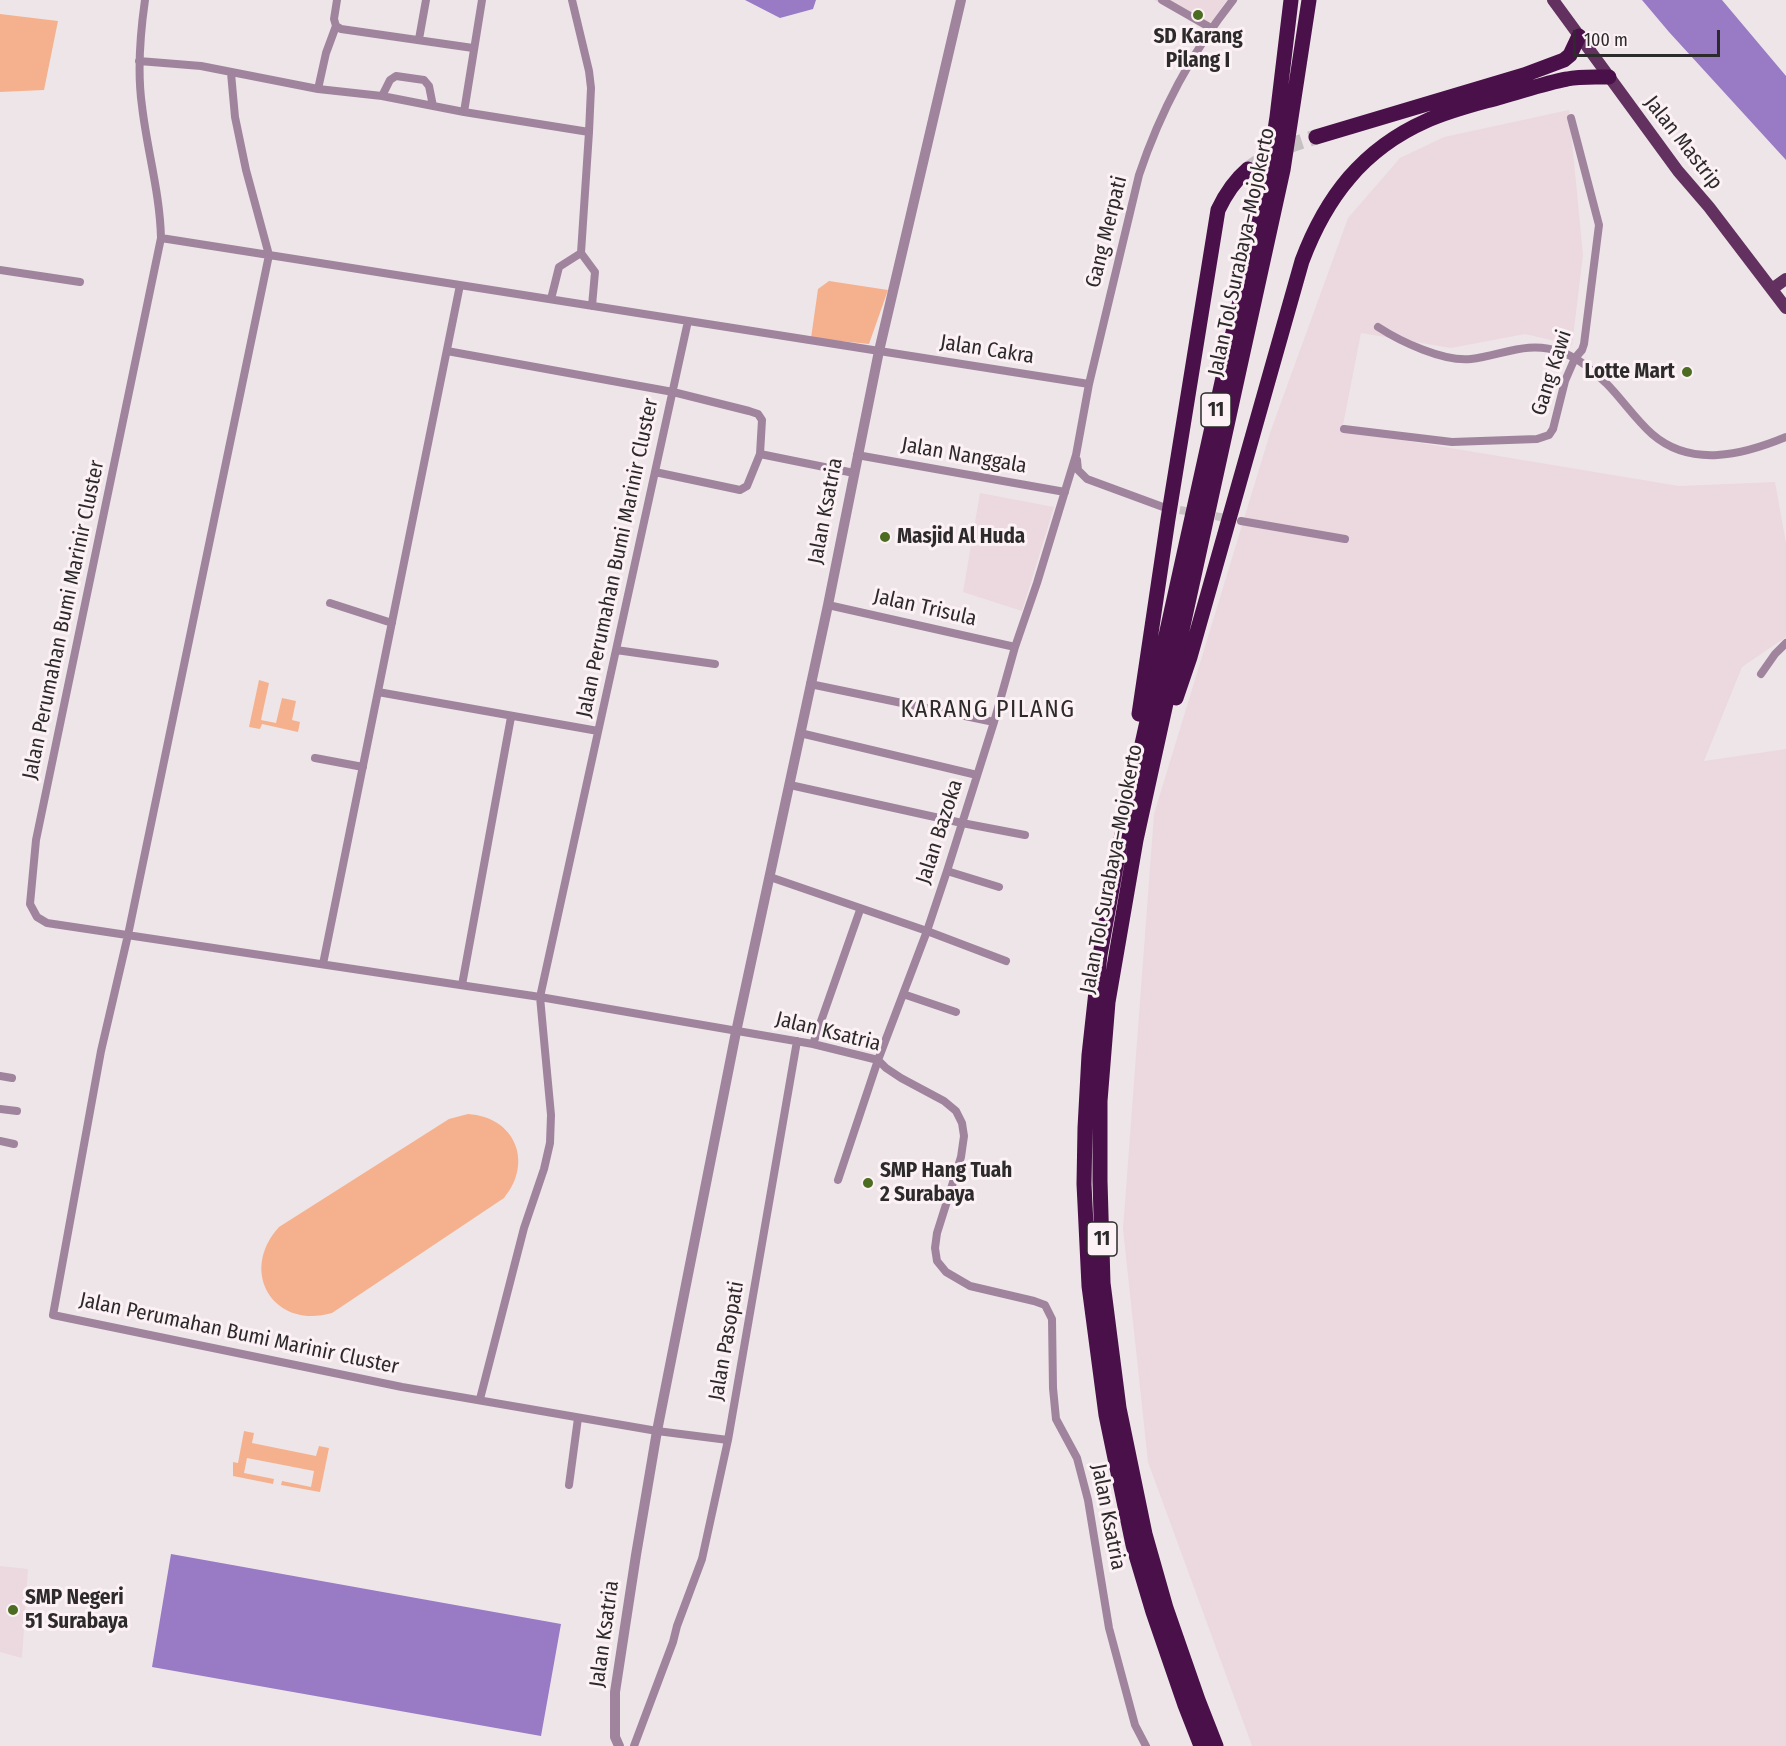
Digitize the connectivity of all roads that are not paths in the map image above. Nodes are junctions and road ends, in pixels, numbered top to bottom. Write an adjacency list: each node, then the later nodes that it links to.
1 (145, 0): 17 (street, Jalan Perumahan Bumi Marinir Cluster)
2 (337, 0): 12 (street)
3 (426, 0): 15 (street)
4 (482, 0): 16 (street)
5 (572, 0): 25 (street)
6 (961, 0): 42 (street, Jalan Ksatria)
7 (1162, 0): 13 (street)
8 (1233, 0): 13 (street, Gang Merpati)
9 (1291, 0): 76 (highway, Jalan Tol Surabaya–Mojokerto / 11)
10 (1309, 0): 73 (highway, Jalan Tol Surabaya–Mojokerto / 11)
11 (1553, 0): 14 (main road, Jalan Mastrip)
12 (336, 26): 15 (street); 20 (street)
13 (1211, 28): 44 (street, Gang Merpati)
14 (1579, 36): 19 (main road, Jalan Mastrip); 26 (highway)
15 (419, 39): 16 (street)
16 (473, 48): 23 (street)
17 (139, 61): 18 (street); 28 (street, Jalan Perumahan Bumi Marinir Cluster)
18 (231, 73): 20 (street); 30 (street, Jalan Perumahan Bumi Marinir Cluster)
19 (1609, 77): 35 (main road, Jalan Mastrip); 73 (highway)
20 (318, 89): 21 (street)
21 (382, 96): 22 (street); 22 (street)
22 (433, 106): 23 (street)
23 (464, 112): 25 (street)
24 (1571, 118): 43 (street, Gang Kawi)
25 (589, 132): 29 (street)
26 (1316, 137)
27 (1248, 169): 76 (highway)
28 (162, 238): 30 (street); 84 (street, Jalan Perumahan Bumi Marinir Cluster)
29 (580, 253): 36 (street); 37 (street)
30 (269, 255): 34 (street); 84 (street, Jalan Perumahan Bumi Marinir Cluster)
31 (0, 270): 33 (street)
32 (1786, 279): 35 (main road)
33 (80, 282)
34 (460, 285): 36 (street); 41 (street)
35 (1772, 289): 38 (main road, Jalan Mastrip)
36 (551, 299): 37 (street)
37 (592, 306): 39 (street)
38 (1786, 308)
39 (688, 321): 42 (street); 45 (street, Jalan Perumahan Bumi Marinir Cluster)
40 (1378, 327): 43 (street)
41 (447, 351): 45 (street, Jalan Perumahan Bumi Marinir Cluster); 59 (street)
42 (879, 351): 44 (street, Jalan Cakra); 49 (street, Jalan Ksatria)
43 (1575, 358): 46 (street, Gang Kawi); 47 (street)
44 (1089, 384): 50 (street, Gang Merpati)
45 (673, 392): 48 (street); 51 (street, Jalan Perumahan Bumi Marinir Cluster)
46 (1344, 429)
47 (1786, 437)
48 (760, 454): 51 (street); 52 (street)
49 (857, 455): 52 (street, Jalan Ksatria); 53 (street, Jalan Nanggala)
50 (1076, 455): 53 (street, Gang Merpati); 54 (street)
51 (655, 471): 62 (street, Jalan Perumahan Bumi Marinir Cluster)
52 (854, 473): 58 (street, Jalan Ksatria)
53 (1065, 492): 61 (street, Jalan Bazoka)
54 (1163, 507)
55 (1241, 521): 56 (street)
56 (1345, 539)
57 (330, 603): 59 (street)
58 (828, 605): 61 (street, Jalan Trisula); 65 (street, Jalan Ksatria)
59 (392, 622): 66 (street)
60 (1786, 644): 64 (street)
61 (1015, 647): 68 (street, Jalan Bazoka)
62 (616, 650): 63 (street); 69 (street, Jalan Perumahan Bumi Marinir Cluster)
63 (716, 664)
64 (1761, 674)
65 (810, 684): 68 (street); 70 (street, Jalan Ksatria)
66 (378, 692): 67 (street, Jalan Perumahan Bumi Marinir Cluster); 72 (street)
67 (511, 717): 69 (street, Jalan Perumahan Bumi Marinir Cluster); 87 (street)
68 (994, 722): 74 (street, Jalan Bazoka)
69 (598, 731): 89 (street, Jalan Perumahan Bumi Marinir Cluster)
70 (800, 733): 74 (street); 75 (street, Jalan Ksatria)
71 (315, 758): 72 (street)
72 (363, 767): 86 (street)
73 (1151, 769): 107 (highway, Jalan Tol Surabaya–Mojokerto / 11)
74 (977, 775): 77 (street, Jalan Bazoka)
75 (790, 786): 77 (street); 80 (street, Jalan Ksatria)
76 (1130, 798): 107 (highway, Jalan Tol Surabaya–Mojokerto / 11)
77 (962, 823): 78 (street); 79 (street, Jalan Bazoka)
78 (1025, 835)
79 (946, 871): 81 (street); 83 (street, Jalan Bazoka)
80 (770, 877): 82 (street); 91 (street, Jalan Ksatria)
81 (999, 888)
82 (860, 909): 83 (street); 93 (street)
83 (927, 931): 85 (street); 88 (street, Jalan Bazoka)
84 (128, 935): 86 (street, Jalan Perumahan Bumi Marinir Cluster); 102 (street, Jalan Perumahan Bumi Marinir Cluster)
85 (1006, 961)
86 (323, 964): 87 (street, Jalan Perumahan Bumi Marinir Cluster)
87 (462, 985): 89 (street, Jalan Perumahan Bumi Marinir Cluster)
88 (903, 994): 90 (street); 94 (street, Jalan Bazoka)
89 (540, 997): 91 (street, Jalan Perumahan Bumi Marinir Cluster); 102 (street, Jalan Perumahan Bumi Marinir Cluster)
90 (956, 1012)
91 (736, 1032): 92 (street, Jalan Ksatria); 104 (street, Jalan Ksatria)
92 (797, 1041): 93 (street, Jalan Ksatria); 105 (street, Jalan Pasopati)
93 (813, 1044): 94 (street, Jalan Ksatria)
94 (878, 1060): 101 (street, Jalan Bazoka); 110 (street, Jalan Ksatria)
95 (0, 1076): 96 (street)
96 (12, 1078)
97 (0, 1109): 98 (street)
98 (17, 1111)
99 (0, 1142): 100 (street)
100 (14, 1144)
101 (838, 1180)
102 (480, 1399): 103 (street, Jalan Perumahan Bumi Marinir Cluster)
103 (578, 1418): 104 (street, Jalan Perumahan Bumi Marinir Cluster); 106 (street)
104 (657, 1431): 105 (street, Jalan Perumahan Bumi Marinir Cluster); 108 (street, Jalan Ksatria)
105 (728, 1440): 109 (street, Jalan Pasopati)
106 (569, 1485)
107 (1191, 1703): 111 (highway, Jalan Tol Surabaya–Mojokerto / 11); 112 (highway, Jalan Tol Surabaya–Mojokerto / 11)
108 (618, 1746)
109 (634, 1746)
110 (1146, 1746)
111 (1201, 1746)
112 (1216, 1746)

